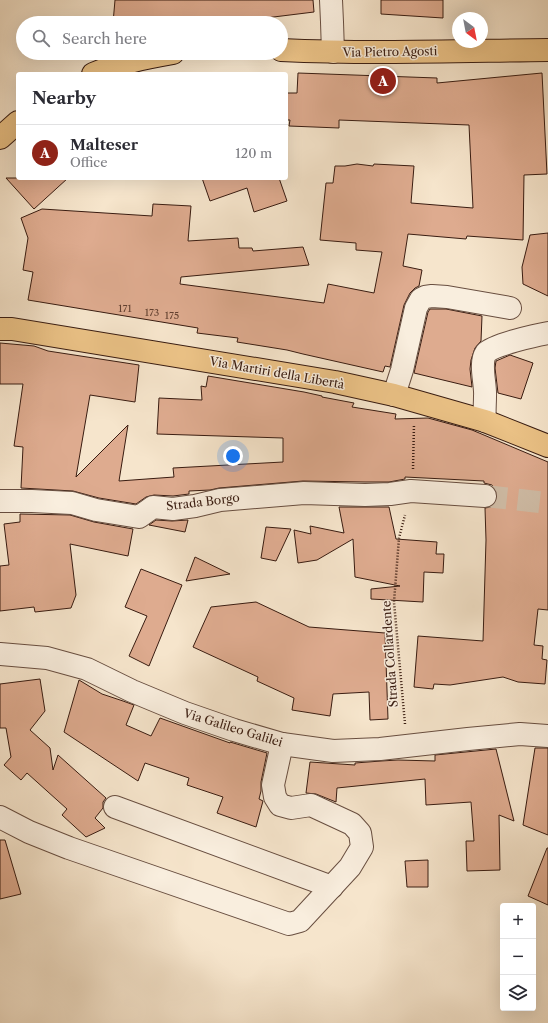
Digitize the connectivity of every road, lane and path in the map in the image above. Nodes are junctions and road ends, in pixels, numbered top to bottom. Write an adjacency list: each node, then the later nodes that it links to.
1 (331, 0): 4 (street)
2 (288, 50): 4 (main road, Via Pietro Agosti)
3 (548, 50): 4 (main road, Via Pietro Agosti)
4 (333, 52)
5 (136, 60): 6 (main road)
6 (98, 72)
7 (16, 124): 8 (main road)
8 (0, 138)
9 (510, 308): 12 (street)
10 (0, 329): 12 (main road, Via Martiri della Libertà)
11 (548, 333): 14 (street)
12 (394, 396): 13 (main road, Via Martiri della Libertà)
13 (420, 402): 14 (main road, Via Martiri della Libertà); 16 (path)
14 (484, 421): 15 (main road, Via Martiri della Libertà)
15 (548, 446)
16 (411, 491): 17 (street, Strada Borgo); 18 (street, Strada Borgo); 22 (path, Strada Collardente)
17 (484, 496)
18 (0, 501)
19 (0, 654): 21 (street, Via Galileo Galilei)
20 (548, 736): 22 (street, Via Galileo Galilei)
21 (282, 744): 22 (street, Via Galileo Galilei); 25 (street)
22 (407, 746)
23 (115, 807): 25 (street)
24 (0, 817): 25 (street)
25 (332, 887)

